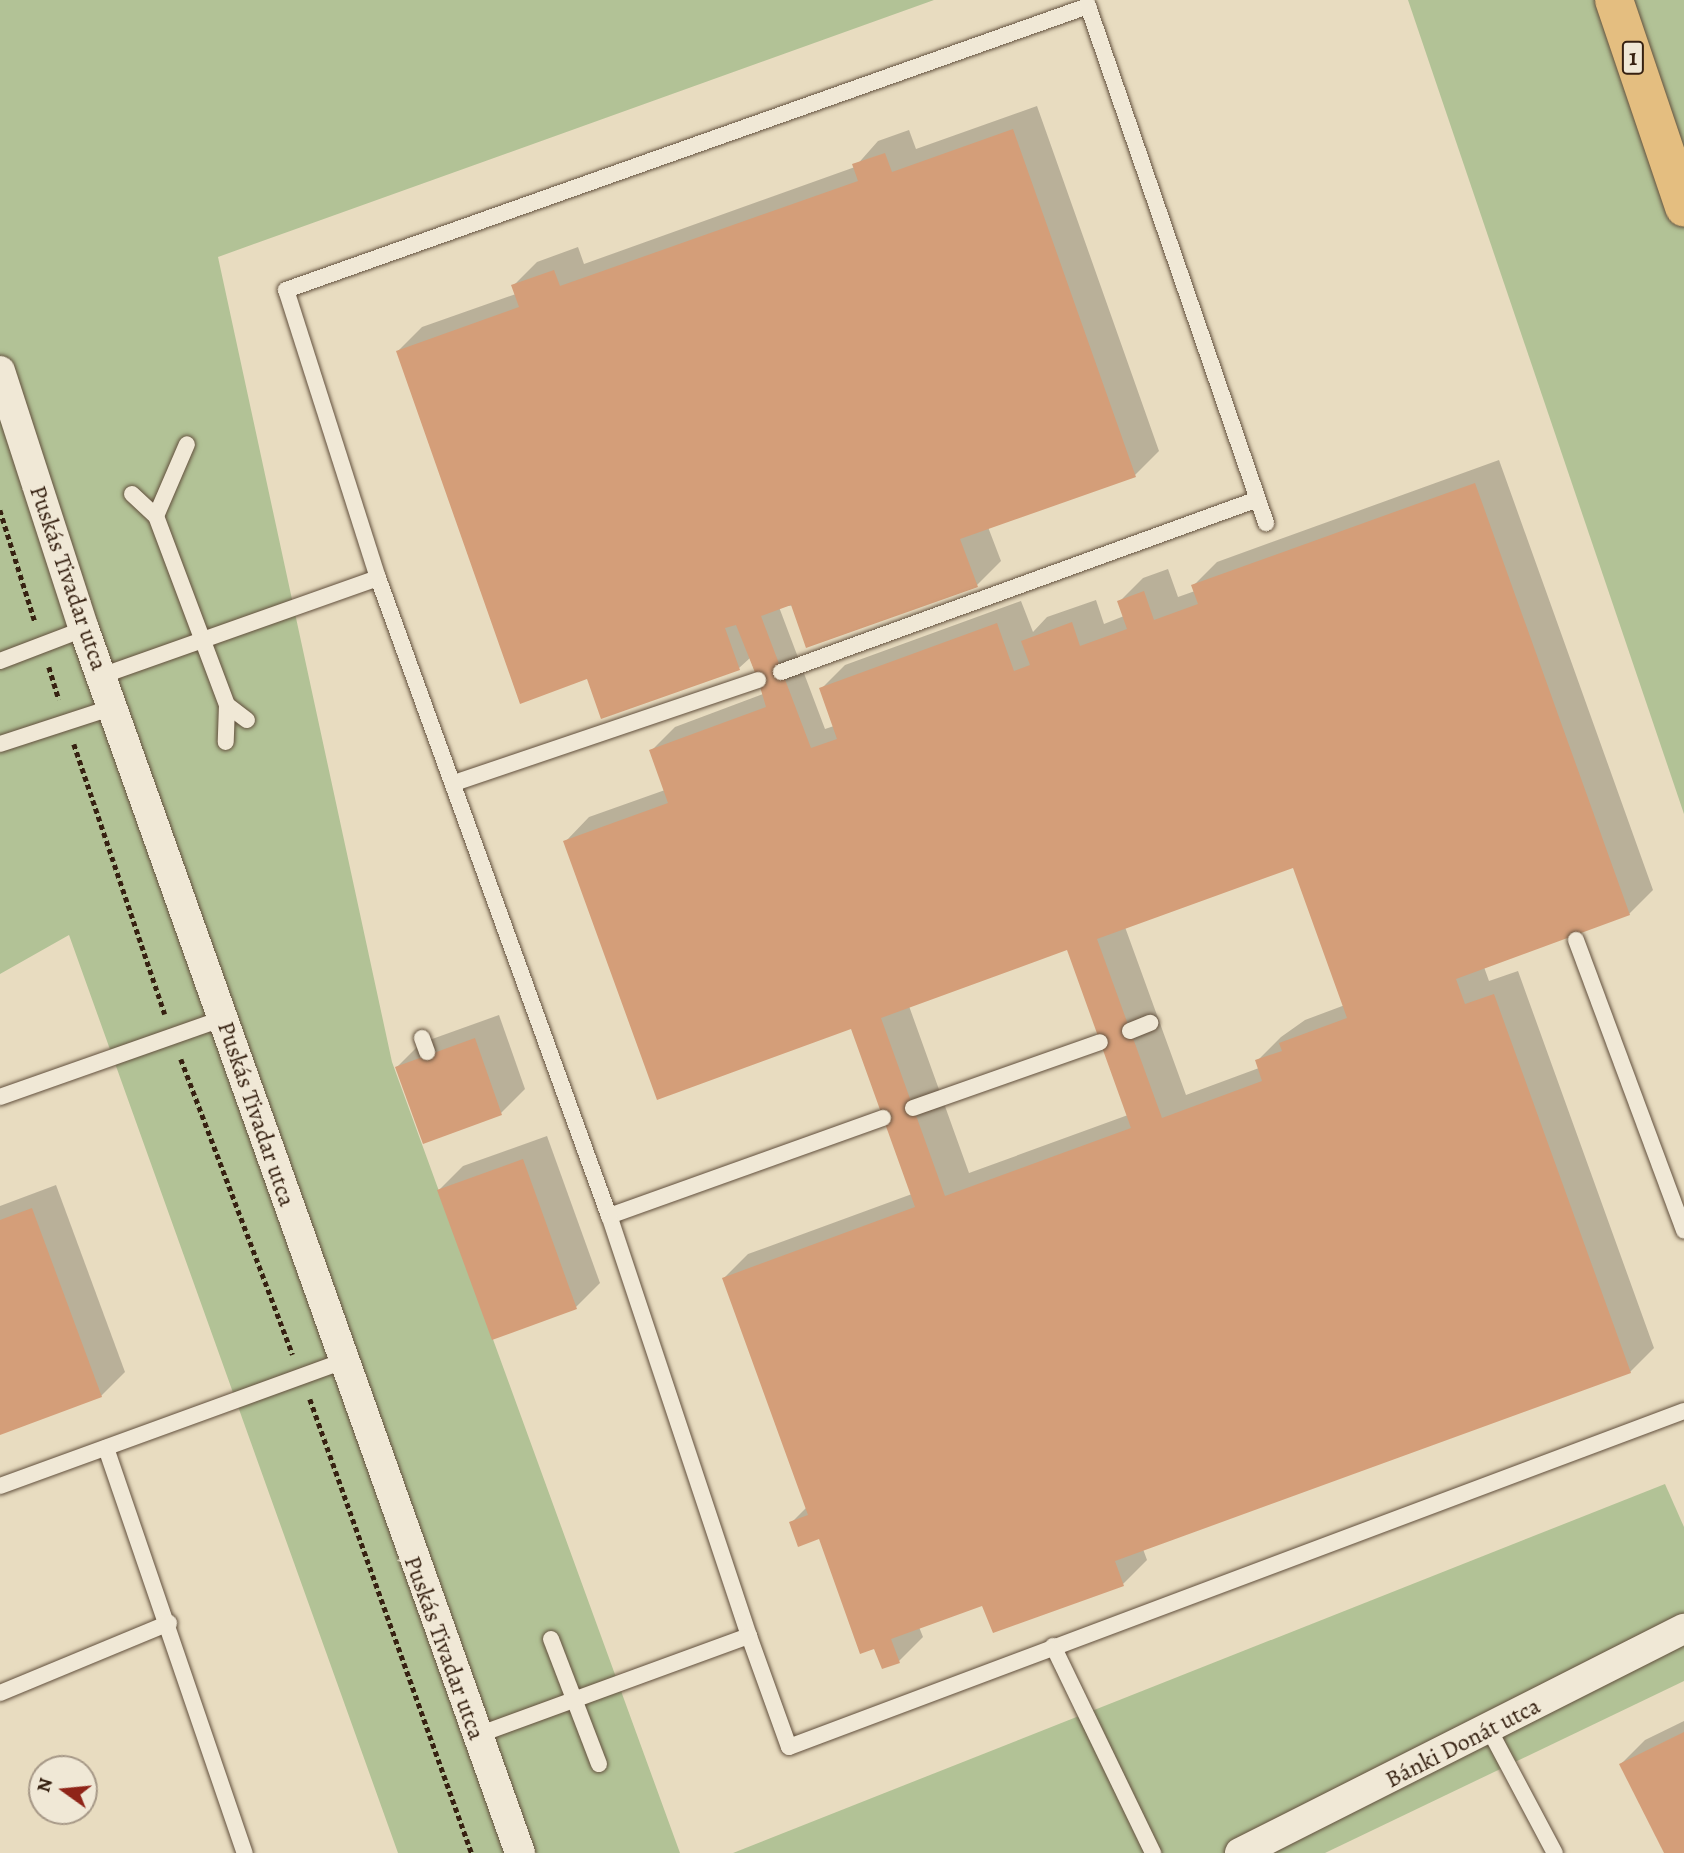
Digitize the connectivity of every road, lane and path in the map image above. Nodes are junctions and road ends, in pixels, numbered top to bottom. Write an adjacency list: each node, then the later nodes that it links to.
1 (1614, 0): 2 (main road, 1)
2 (1684, 208)
3 (0, 371): 11 (street, Puskás Tivadar utca)
4 (187, 444): 8 (lane)
5 (132, 494): 8 (lane)
6 (1258, 499): 9 (lane); 10 (lane); 15 (lane)
7 (0, 509): 13 (path)
8 (156, 516): 12 (lane)
9 (1266, 523)
10 (379, 578): 12 (lane); 24 (lane)
11 (84, 629): 13 (lane); 16 (street, Puskás Tivadar utca)
12 (202, 640): 16 (lane); 18 (lane)
13 (42, 646): 14 (lane); 21 (path)
14 (0, 661)
15 (781, 672)
16 (101, 676): 19 (street, Puskás Tivadar utca)
17 (758, 680): 24 (lane)
18 (227, 705): 20 (lane); 22 (lane)
19 (113, 706): 21 (lane); 26 (street, Puskás Tivadar utca)
20 (247, 720)
21 (66, 722): 23 (lane); 29 (path)
22 (226, 742)
23 (0, 744)
24 (454, 783): 34 (lane)
25 (1576, 940): 35 (lane)
26 (222, 1019): 29 (lane); 36 (street, Puskás Tivadar utca)
27 (1150, 1023): 28 (lane)
28 (1130, 1031)
29 (173, 1036): 31 (lane); 37 (path)
30 (1100, 1042): 32 (lane)
31 (0, 1097)
32 (913, 1108)
33 (883, 1118): 34 (lane)
34 (609, 1216): 43 (lane)
35 (1684, 1231)
36 (343, 1361): 37 (lane); 49 (street, Puskás Tivadar utca)
37 (301, 1376): 39 (lane); 52 (path)
38 (1684, 1410): 45 (lane)
39 (106, 1448): 40 (lane); 41 (lane)
40 (0, 1486)
41 (169, 1623): 46 (lane); 51 (lane)
42 (1684, 1629): 48 (street, Bánki Donát utca)
43 (749, 1636): 45 (lane); 47 (lane)
44 (551, 1639): 47 (lane)
45 (1053, 1646): 54 (lane)
46 (0, 1693)
47 (576, 1703): 49 (lane); 50 (lane)
48 (1490, 1731): 55 (street, Bánki Donát utca); 56 (lane)
49 (475, 1736): 53 (street, Puskás Tivadar utca)
50 (599, 1764)
51 (245, 1853)
52 (472, 1853)
53 (520, 1853)
54 (1153, 1853)
55 (1240, 1853)
56 (1555, 1853)

